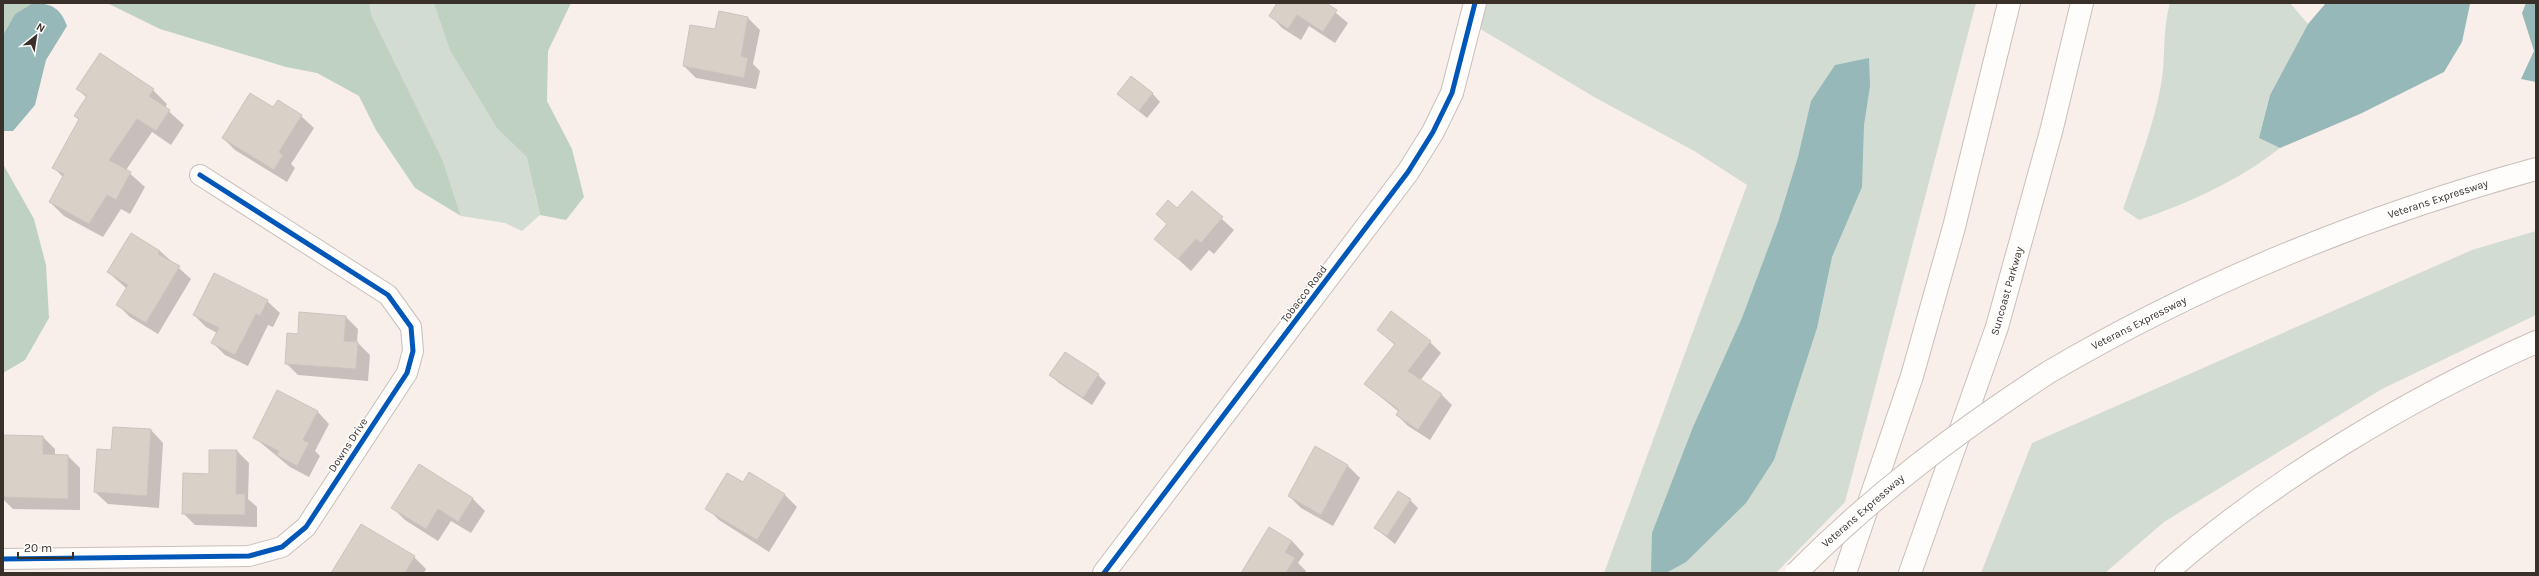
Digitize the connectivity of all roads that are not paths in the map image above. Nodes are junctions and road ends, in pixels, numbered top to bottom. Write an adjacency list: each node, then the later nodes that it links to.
1 (1475, 3): 8 (main road, Tobacco Road)
2 (2009, 3): 10 (main road)
3 (2082, 3): 11 (main road, Suncoast Parkway)
4 (2536, 169): 9 (main road, Veterans Expressway, bridge)
5 (200, 175): 7 (street, Downs Drive)
6 (2536, 342): 12 (main road)
7 (3, 559)
8 (1104, 573)
9 (1796, 573)
10 (1845, 573)
11 (1910, 573)
12 (2166, 573)

